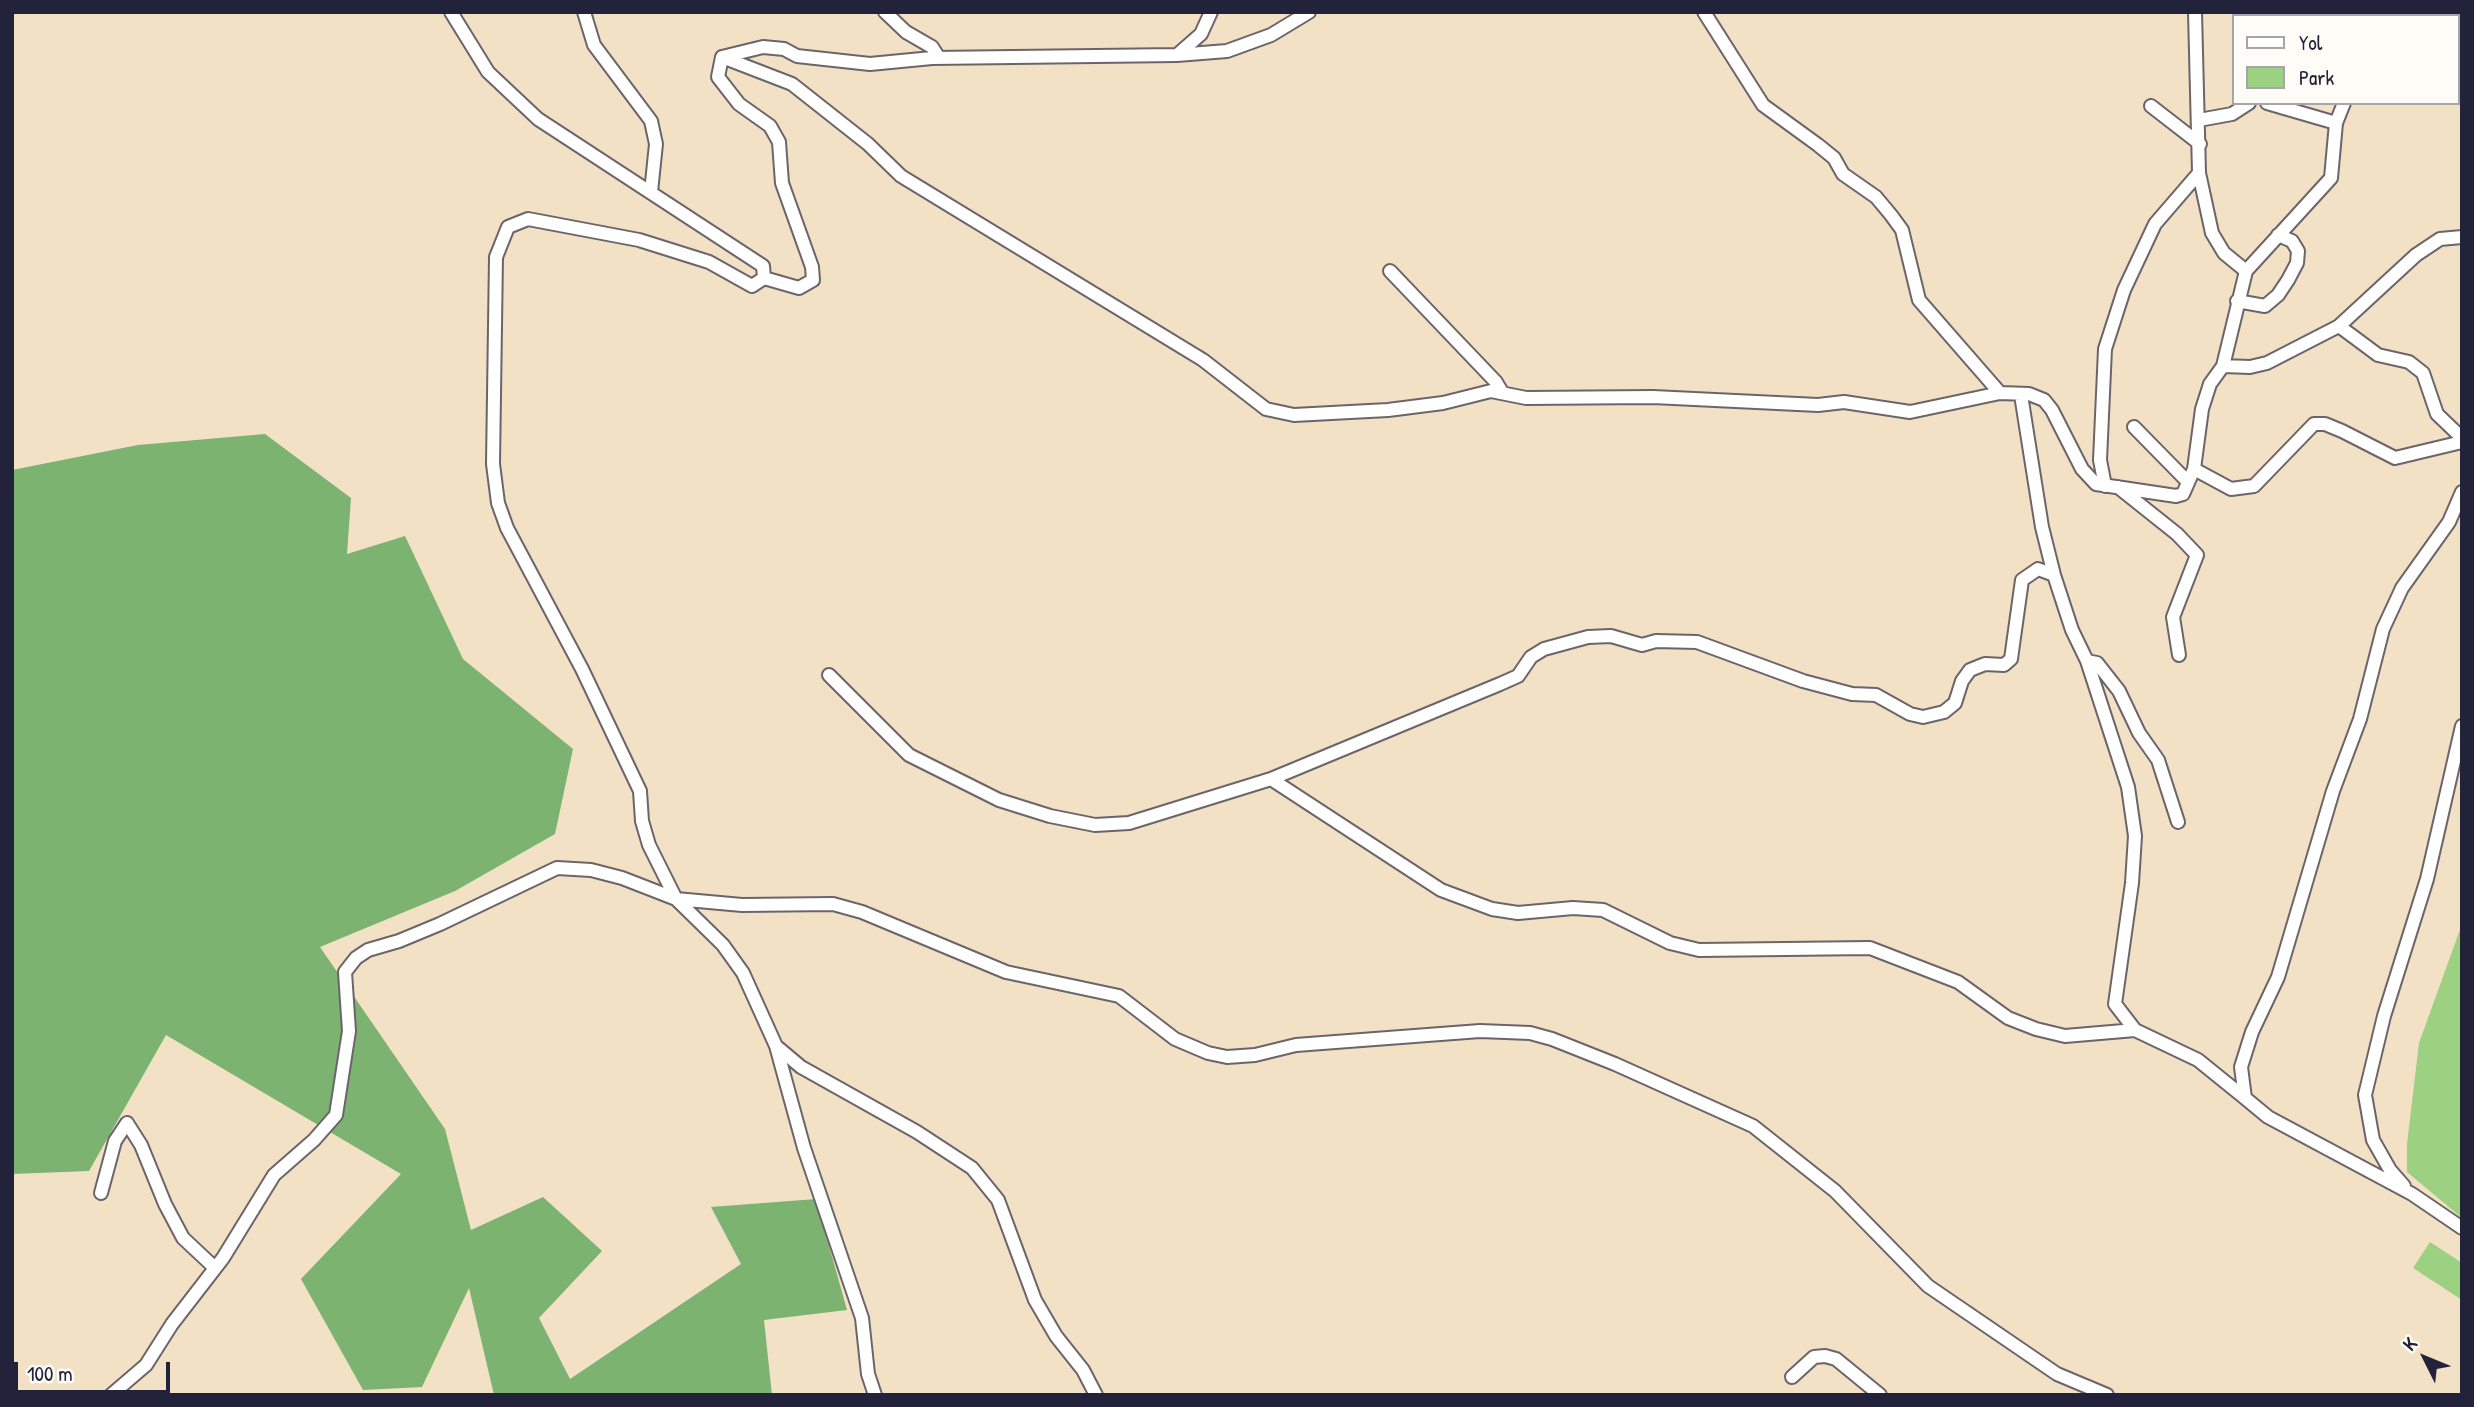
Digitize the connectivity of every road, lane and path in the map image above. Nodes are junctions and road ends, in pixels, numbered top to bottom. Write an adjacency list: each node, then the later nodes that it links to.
1 (451, 12): 19 (street)
2 (584, 12): 19 (street)
3 (885, 12): 10 (street)
4 (1211, 12): 8 (street)
5 (1309, 12): 8 (street)
6 (1704, 12): 29 (street)
7 (2195, 12): 15 (street)
8 (1177, 55): 10 (street)
9 (722, 57): 10 (street); 24 (street); 28 (street)
10 (939, 58)
11 (2246, 105): 15 (street)
12 (2274, 105): 16 (street)
13 (2343, 105): 16 (street)
14 (2151, 106): 17 (street)
15 (2199, 120): 17 (street)
16 (2336, 123): 20 (street)
17 (2200, 144): 18 (street)
18 (2199, 173): 23 (street); 35 (street)
19 (651, 192): 24 (street)
20 (2278, 235): 23 (street); 25 (street)
21 (2462, 237): 26 (street)
22 (1390, 271): 28 (street)
23 (2246, 271): 25 (street)
24 (764, 278): 44 (street)
25 (2238, 301): 27 (street)
26 (2339, 326): 27 (street); 32 (street)
27 (2223, 366): 33 (street)
28 (1502, 392): 29 (street)
29 (2000, 393): 30 (street)
30 (2021, 395): 35 (street); 37 (street)
31 (2134, 426): 34 (street)
32 (2462, 440): 33 (street)
33 (2194, 469): 34 (street)
34 (2188, 482): 35 (street)
35 (2112, 487): 38 (street)
36 (2462, 492): 47 (street)
37 (2054, 575): 39 (street); 42 (street)
38 (2179, 655)
39 (2087, 661): 43 (street); 45 (street)
40 (830, 675): 42 (street)
41 (2462, 726): 49 (street)
42 (1271, 779): 45 (street)
43 (2178, 821)
44 (676, 899): 46 (street); 51 (street); 57 (street)
45 (2135, 1030): 47 (street)
46 (776, 1046): 54 (street); 55 (street)
47 (2245, 1097): 49 (street)
48 (101, 1194): 51 (street)
49 (2412, 1194): 50 (street)
50 (2462, 1228)
51 (215, 1268): 53 (street)
52 (1792, 1377): 56 (street)
53 (111, 1395)
54 (875, 1395)
55 (1096, 1395)
56 (1880, 1395)
57 (2107, 1395)

